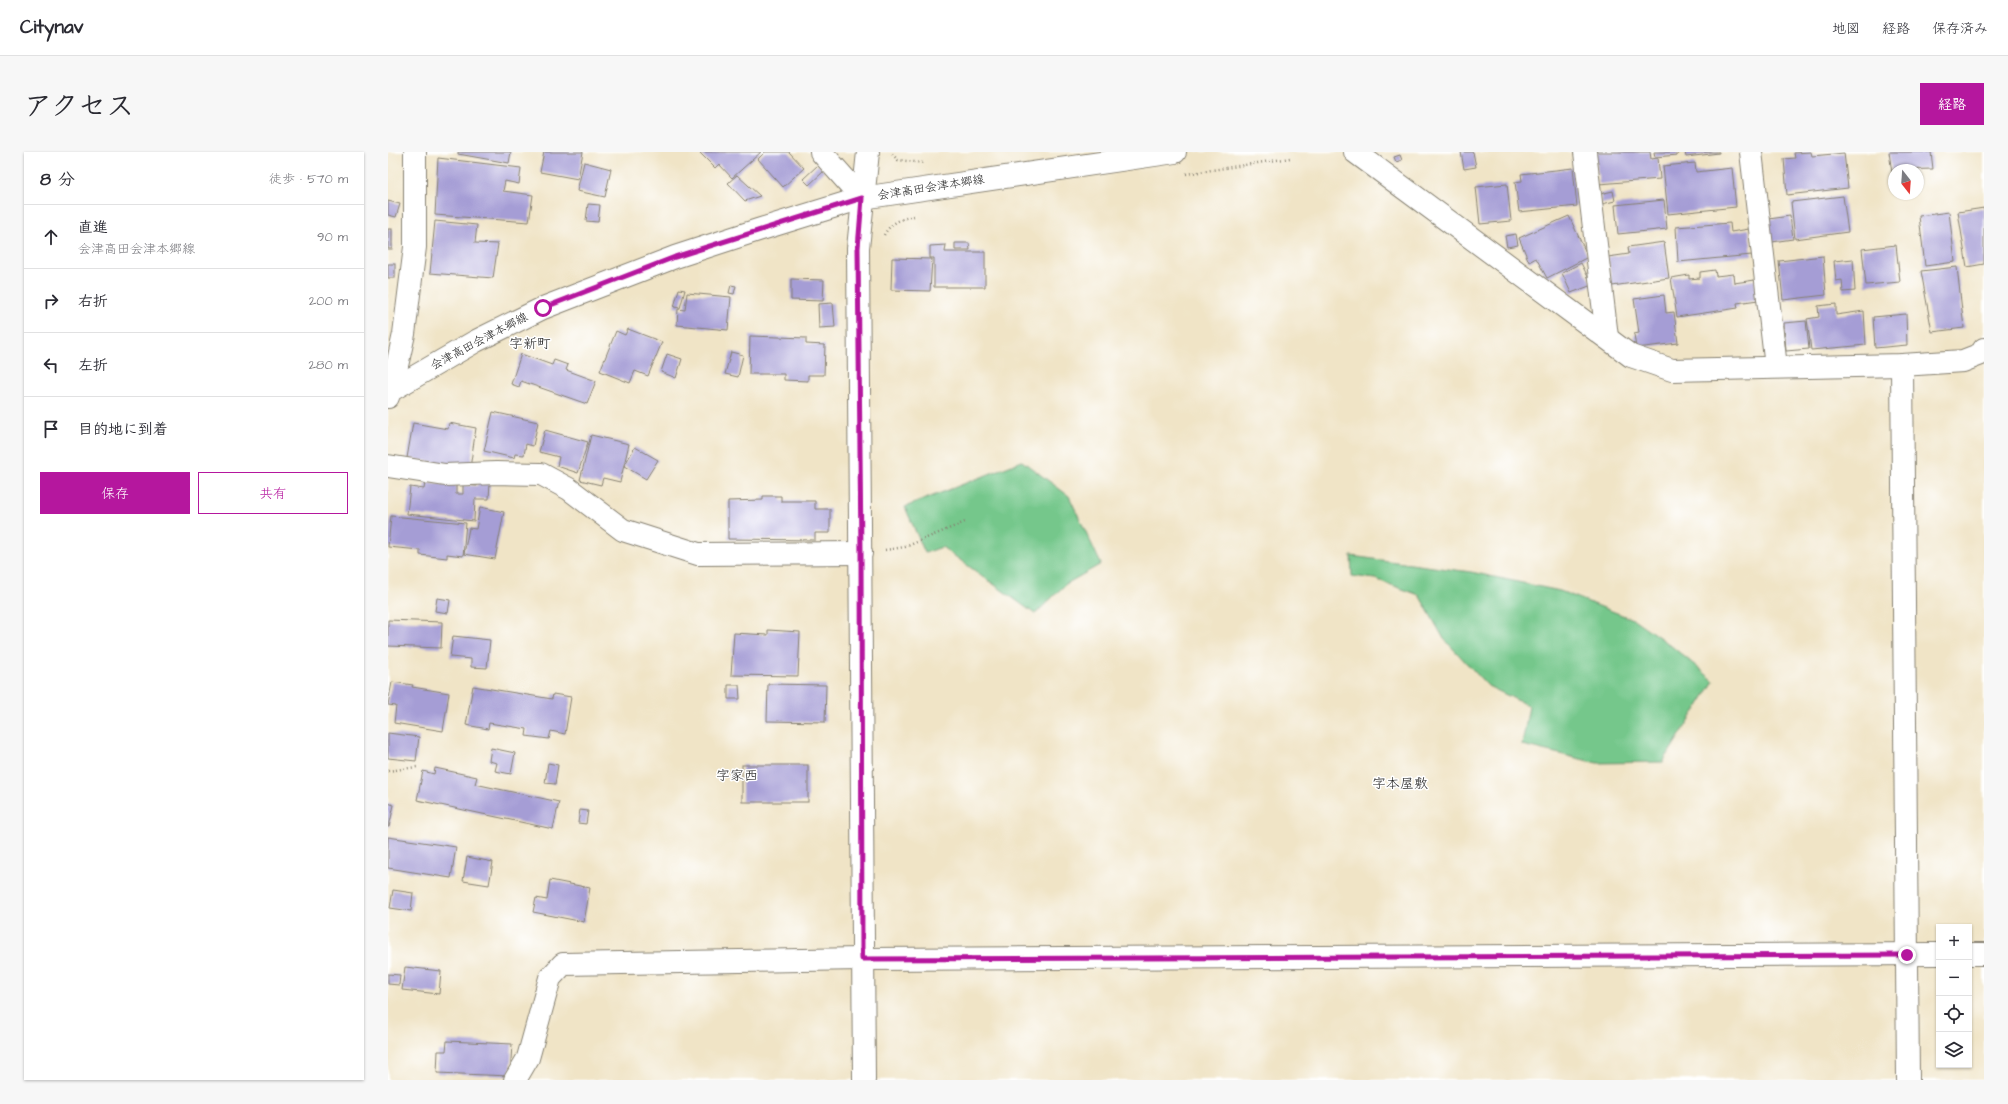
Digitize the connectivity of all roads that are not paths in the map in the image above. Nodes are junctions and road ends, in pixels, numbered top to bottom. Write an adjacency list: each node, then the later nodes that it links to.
1 (415, 152): 13 (street)
2 (821, 152): 8 (street)
3 (868, 152): 8 (street)
4 (1175, 152): 8 (street, 会津高田会津本郷線)
5 (1355, 152): 9 (street)
6 (1585, 152): 9 (street)
7 (1752, 152): 12 (street)
8 (862, 198): 13 (street, 会津高田会津本郷線); 15 (street)
9 (1607, 337): 12 (street)
10 (1984, 349): 11 (street)
11 (1902, 364): 12 (street); 19 (street)
12 (1776, 367)
13 (388, 393)
14 (388, 466): 15 (street)
15 (861, 553): 20 (street)
16 (1936, 954): 19 (street)
17 (1972, 954): 18 (street)
18 (1984, 954)
19 (1907, 955): 20 (street); 23 (street)
20 (862, 959): 21 (street); 22 (street)
21 (515, 1080)
22 (864, 1080)
23 (1908, 1080)

